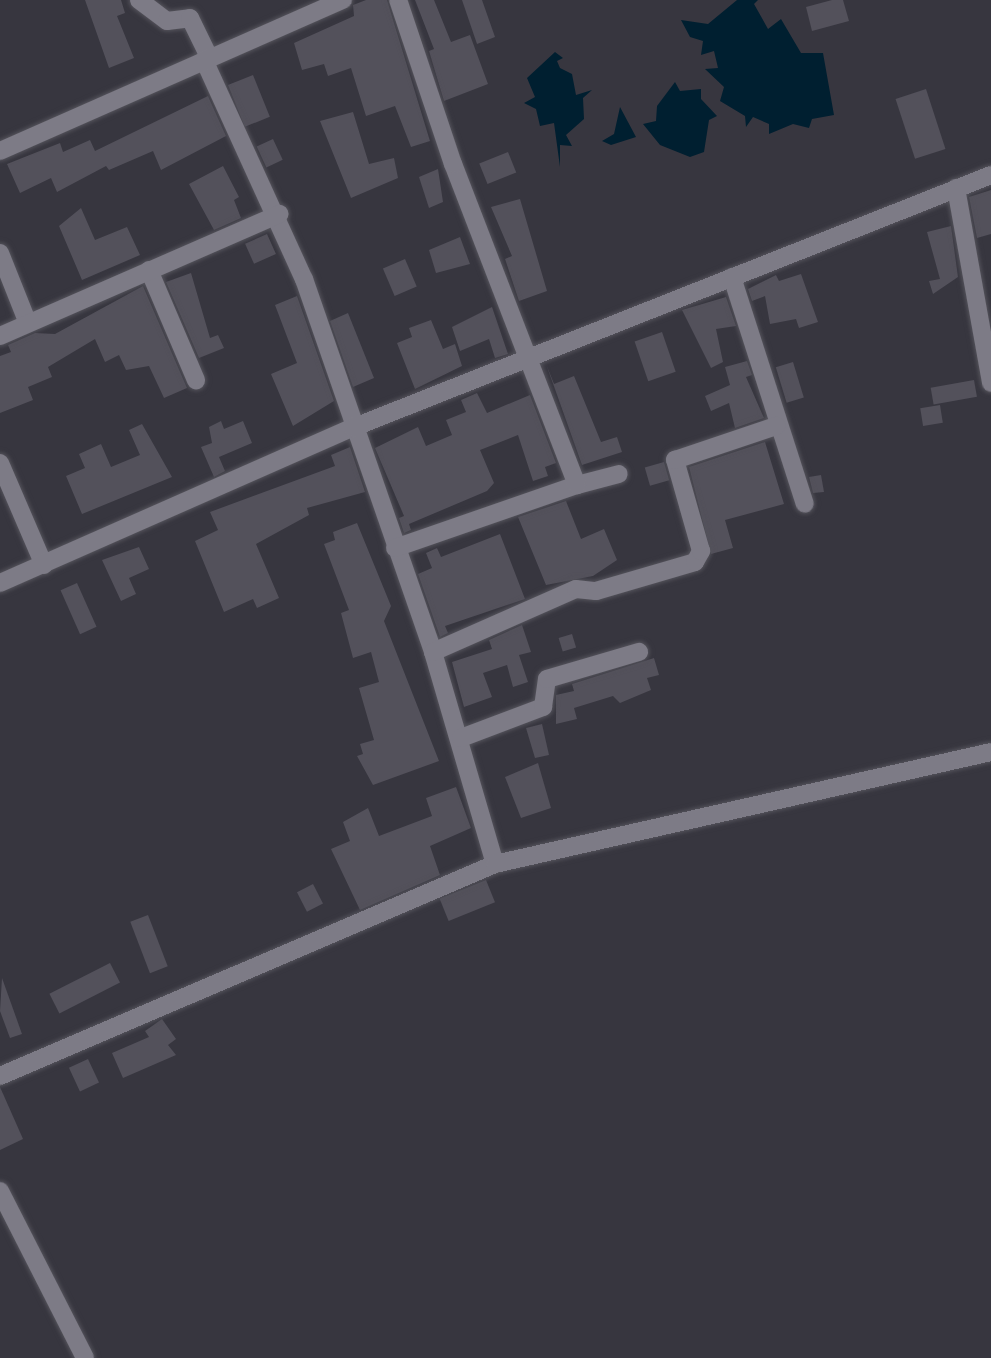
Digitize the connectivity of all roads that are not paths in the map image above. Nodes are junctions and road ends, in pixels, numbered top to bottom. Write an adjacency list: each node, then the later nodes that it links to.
1 (139, 0): 4 (street)
2 (343, 0): 4 (street)
3 (398, 0): 14 (street)
4 (207, 58): 5 (street); 8 (street)
5 (0, 151)
6 (991, 175): 7 (street)
7 (956, 188): 11 (street); 16 (street)
8 (279, 214): 10 (street); 18 (street)
9 (0, 253): 12 (street)
10 (149, 270): 12 (street); 15 (street)
11 (732, 277): 14 (street); 17 (street)
12 (27, 321): 13 (street)
13 (0, 336)
14 (528, 359): 18 (street); 21 (street)
15 (196, 380)
16 (991, 383)
17 (776, 426): 22 (street); 26 (street)
18 (352, 428): 23 (street); 24 (street)
19 (0, 463): 24 (street)
20 (618, 474): 21 (street)
21 (577, 485): 23 (street)
22 (805, 504)
23 (395, 548): 26 (street)
24 (44, 565): 25 (street)
25 (0, 583)
26 (433, 652): 28 (street)
27 (639, 652): 28 (street)
28 (461, 737): 30 (street)
29 (991, 752): 30 (street)
30 (495, 864): 31 (street)
31 (0, 1076)
32 (0, 1191): 33 (street)
33 (85, 1358)

